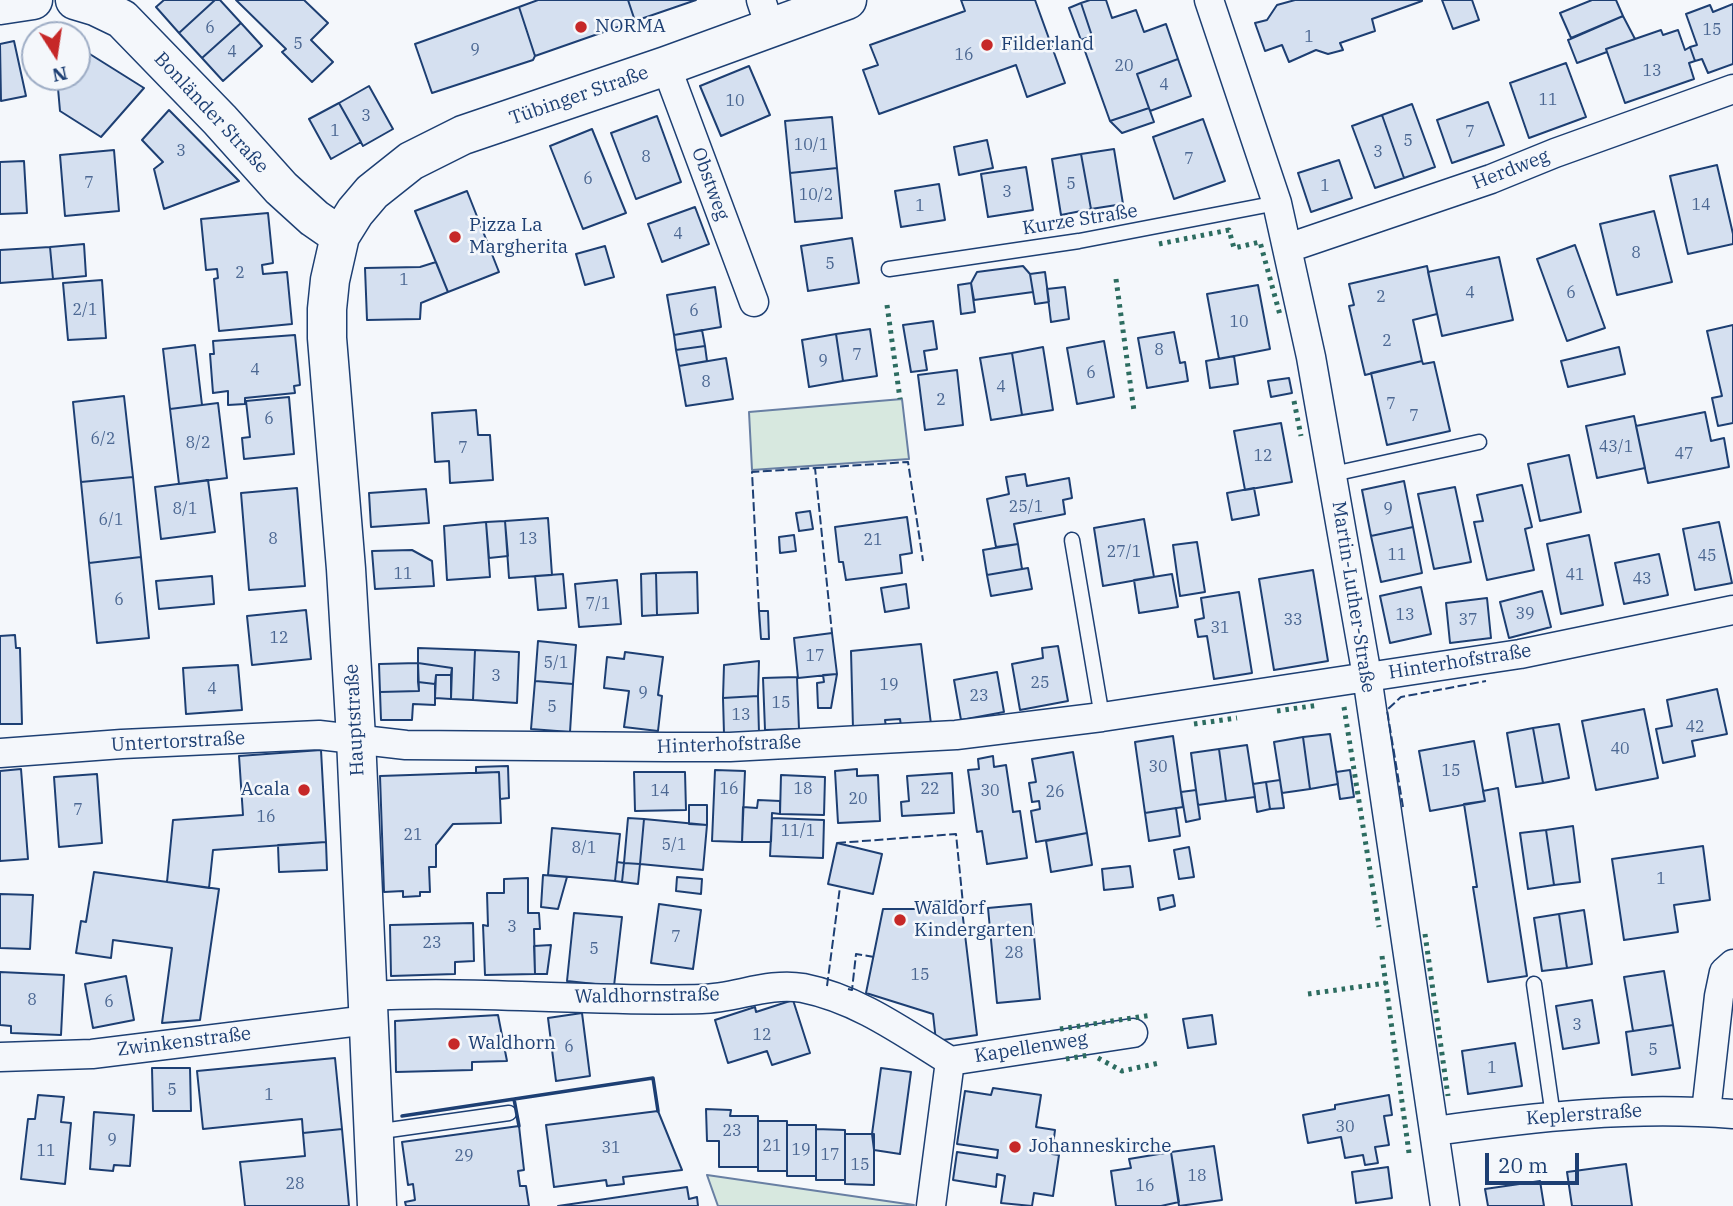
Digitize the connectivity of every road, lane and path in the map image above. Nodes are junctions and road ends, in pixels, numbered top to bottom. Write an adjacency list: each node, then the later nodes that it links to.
1 (33, 0): 5 (main road)
2 (75, 0): 10 (main road, Bonländer Straße)
3 (847, 0): 6 (main road, Tübinger Straße)
4 (1209, 0): 9 (street, Martin-Luther-Straße)
5 (0, 5)
6 (766, 13): 7 (main road, Tübinger Straße)
7 (666, 66): 10 (main road, Tübinger Straße); 13 (street, Obstweg)
8 (1733, 89): 11 (street, Herdweg)
9 (1277, 203): 11 (street, Martin-Luther-Straße); 12 (lane, Kurze Straße)
10 (340, 236): 20 (main road, Hauptstraße)
11 (1288, 248): 15 (street, Martin-Luther-Straße)
12 (889, 269)
13 (754, 302)
14 (1479, 442): 15 (lane)
15 (1332, 474): 18 (street, Martin-Luther-Straße)
16 (1072, 540): 19 (lane)
17 (1733, 610): 18 (street, Hinterhofstraße)
18 (1367, 676): 19 (street, Hinterhofstraße); 31 (street, Martin-Luther-Straße)
19 (1102, 717): 20 (street, Hinterhofstraße)
20 (356, 738): 21 (street, Untertorstraße); 24 (main road, Hauptstraße)
21 (0, 753)
22 (1733, 964): 29 (street)
23 (1534, 984): 30 (lane)
24 (367, 1008): 26 (street, Zwinkenstraße); 27 (street, Waldhornstraße); 32 (main road, Hauptstraße)
25 (1133, 1033): 27 (street, Kapellenweg)
26 (0, 1057)
27 (950, 1061): 34 (street, Kapellenweg)
28 (509, 1112): 32 (lane)
29 (1719, 1113): 30 (street, Keplerstraße)
30 (1553, 1116): 31 (street, Keplerstraße)
31 (1435, 1131): 35 (street, Martin-Luther-Straße)
32 (373, 1132): 33 (main road, Hauptstraße)
33 (377, 1206)
34 (931, 1206)
35 (1445, 1206)

